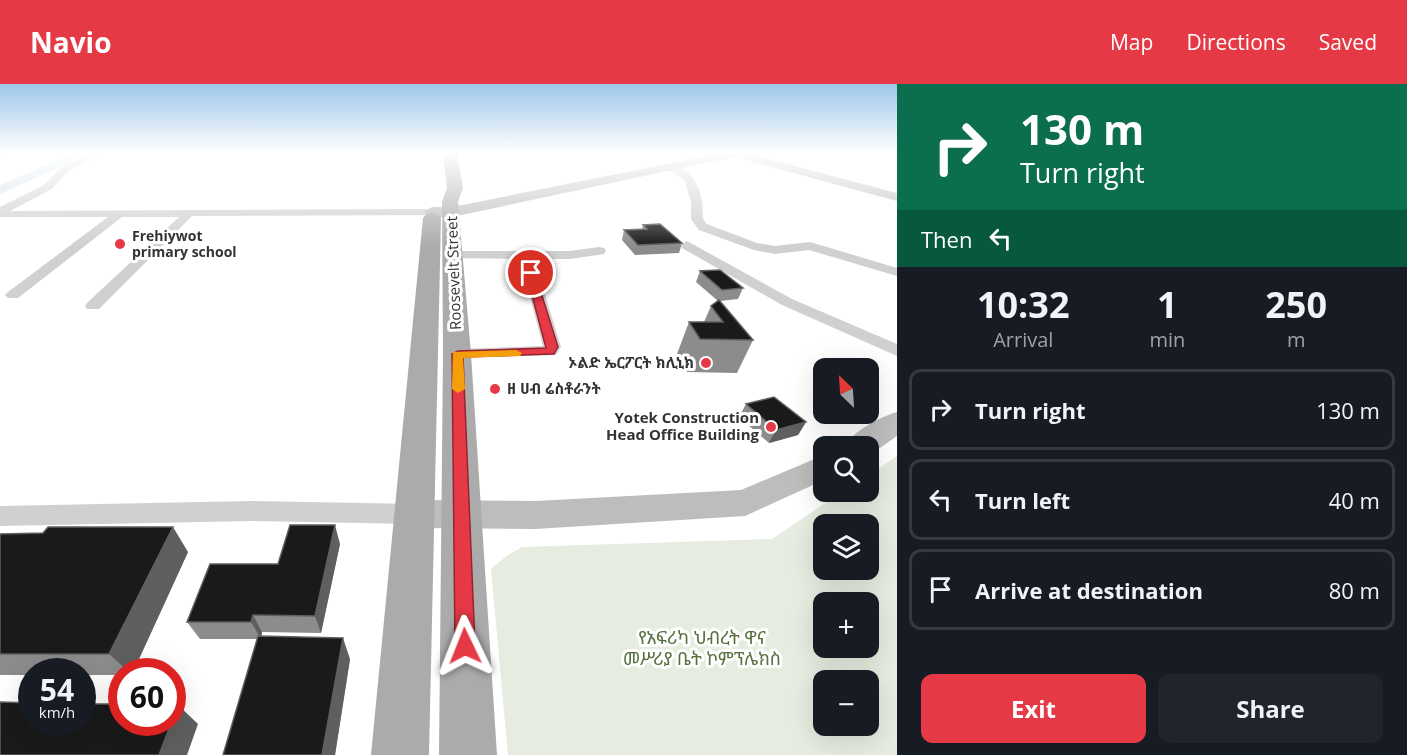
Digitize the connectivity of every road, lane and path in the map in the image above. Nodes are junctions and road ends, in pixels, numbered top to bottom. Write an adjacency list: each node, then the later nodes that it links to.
1 (51, 184): 11 (street)
2 (454, 184): 10 (main road, Roosevelt Street)
3 (570, 184): 10 (street)
4 (580, 184): 10 (street)
5 (690, 184): 18 (street)
6 (856, 184): 9 (street)
7 (859, 184): 8 (street)
8 (897, 192)
9 (897, 197)
10 (440, 209): 13 (street); 16 (main road, Roosevelt Street); 20 (main road, Roosevelt Street)
11 (0, 213): 12 (street)
12 (119, 214): 13 (street); 19 (street)
13 (187, 215): 21 (street)
14 (687, 245): 22 (street)
15 (599, 251): 17 (street)
16 (452, 254): 17 (street); 20 (main road, Roosevelt Street)
17 (526, 255): 23 (street)
18 (897, 272)
19 (14, 295)
20 (441, 297): 23 (main road, Roosevelt Street); 27 (main road, Roosevelt Street)
21 (93, 306)
22 (897, 351)
23 (458, 354): 28 (main road, Roosevelt Street)
24 (897, 422): 25 (street)
25 (876, 436)
26 (813, 471): 28 (street)
27 (414, 514): 28 (street); 29 (street); 30 (main road, Roosevelt Street)
28 (461, 515): 31 (main road, Roosevelt Street)
29 (0, 516)
30 (400, 755)
31 (468, 755)

